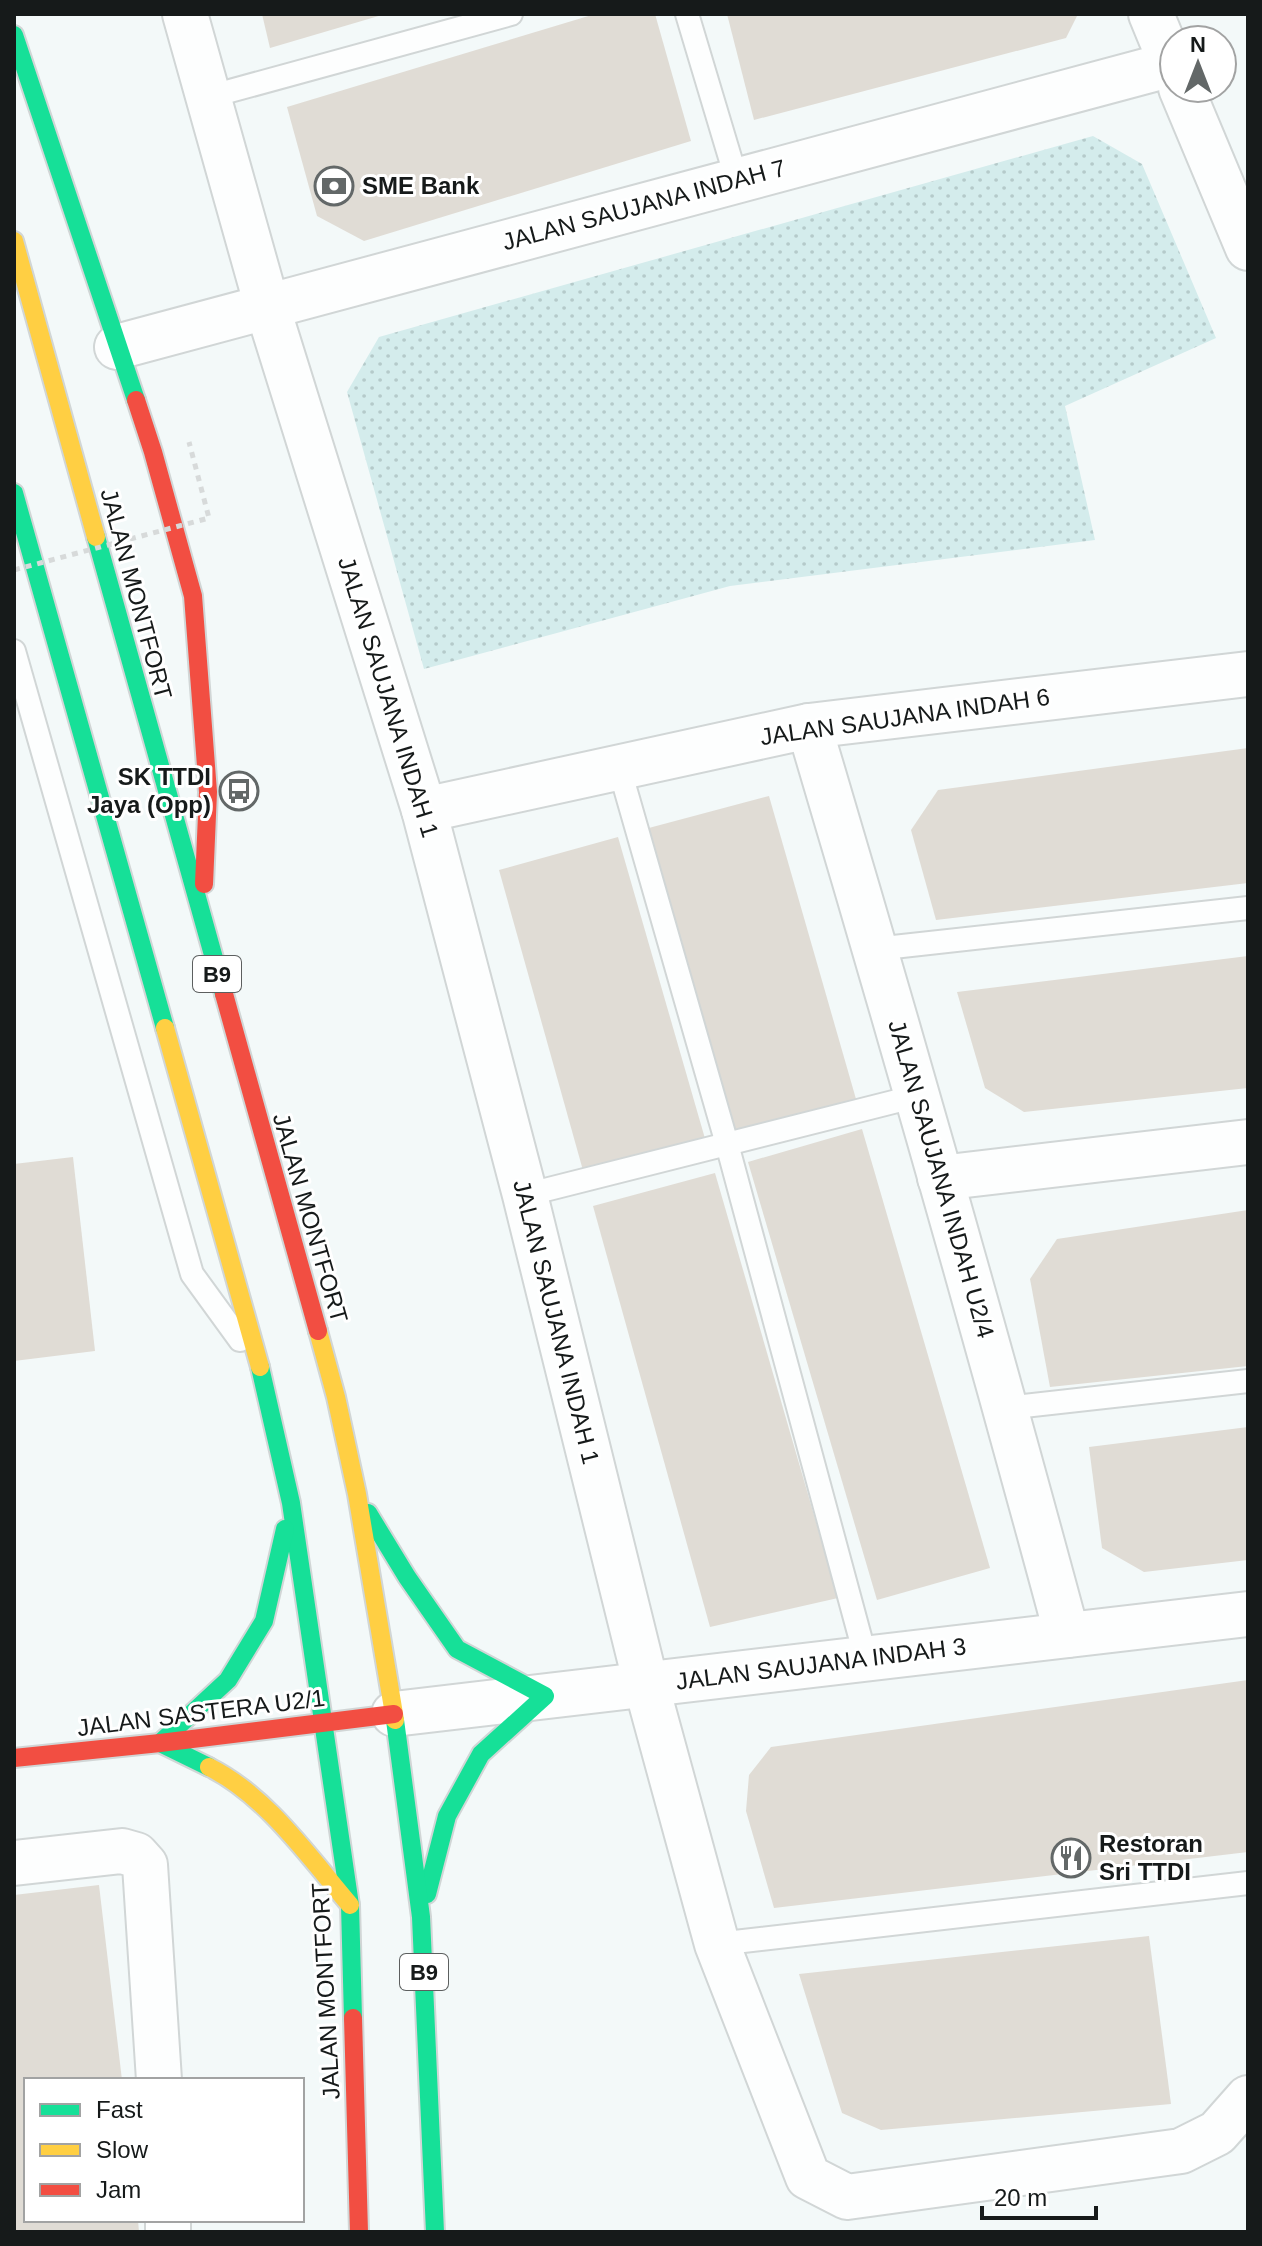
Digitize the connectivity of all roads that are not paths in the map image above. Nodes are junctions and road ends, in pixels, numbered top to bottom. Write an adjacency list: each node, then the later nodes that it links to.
1 (185, 14): 6 (street, JALAN SAUJANA INDAH 1)
2 (511, 14): 6 (lane)
3 (687, 14): 8 (lane)
4 (14, 35): 12 (main road)
5 (1158, 78): 8 (street, JALAN SAUJANA INDAH 7)
6 (208, 97): 11 (street, JALAN SAUJANA INDAH 1)
7 (1188, 104): 10 (street)
8 (737, 181): 11 (street, JALAN SAUJANA INDAH 7)
9 (14, 241): 21 (main road, JALAN MONTFORT / B9)
10 (1248, 248)
11 (267, 306): 12 (street, JALAN SAUJANA INDAH 7); 19 (street, JALAN SAUJANA INDAH 1)
12 (117, 347): 21 (main road)
13 (14, 493): 28 (main road, JALAN MONTFORT)
14 (14, 651): 16 (lane)
15 (1248, 674): 17 (street, JALAN SAUJANA INDAH 6)
16 (21, 700): 28 (lane)
17 (809, 726): 18 (street, JALAN SAUJANA INDAH 6); 22 (street, JALAN SAUJANA INDAH U2/4)
18 (619, 767): 19 (street, JALAN SAUJANA INDAH 6); 25 (lane)
19 (424, 810): 27 (street, JALAN SAUJANA INDAH 1)
20 (1248, 908): 22 (lane)
21 (202, 923): 31 (main road, JALAN MONTFORT / B9)
22 (875, 949): 23 (street, JALAN SAUJANA INDAH U2/4)
23 (917, 1096): 25 (lane); 26 (street, JALAN SAUJANA INDAH U2/4)
24 (1248, 1142): 26 (street)
25 (727, 1144): 27 (lane); 35 (lane)
26 (940, 1178): 30 (street, JALAN SAUJANA INDAH U2/4)
27 (525, 1195): 36 (street, JALAN SAUJANA INDAH 1)
28 (260, 1367): 32 (main road, JALAN MONTFORT)
29 (1248, 1381): 30 (lane)
30 (1006, 1408): 34 (street, JALAN SAUJANA INDAH U2/4)
31 (357, 1494): 37 (main road); 38 (main road, JALAN MONTFORT / B9)
32 (291, 1503): 39 (main road, JALAN MONTFORT); 40 (main road)
33 (1248, 1614): 34 (street, JALAN SAUJANA INDAH 3)
34 (1067, 1635): 35 (street, JALAN SAUJANA INDAH 3)
35 (866, 1659): 36 (street, JALAN SAUJANA INDAH 3)
36 (646, 1684): 37 (street, JALAN SAUJANA INDAH 3); 46 (street, JALAN SAUJANA INDAH 1)
37 (545, 1696): 38 (street, JALAN SAUJANA INDAH 3); 45 (main road)
38 (394, 1714): 39 (main road, JALAN SASTERA U2/1); 45 (main road, JALAN MONTFORT / B9)
39 (322, 1723): 40 (main road, JALAN SASTERA U2/1); 44 (main road, JALAN MONTFORT)
40 (160, 1743): 41 (main road, JALAN SASTERA U2/1); 44 (main road)
41 (14, 1758)
42 (14, 1863): 47 (street)
43 (1248, 1883): 46 (lane)
44 (350, 1905): 49 (main road, JALAN MONTFORT)
45 (421, 1917): 50 (main road, JALAN MONTFORT / B9)
46 (717, 1944): 48 (street, JALAN SAUJANA INDAH 1)
47 (159, 2078)
48 (1248, 2098)
49 (359, 2232)
50 (435, 2232)

